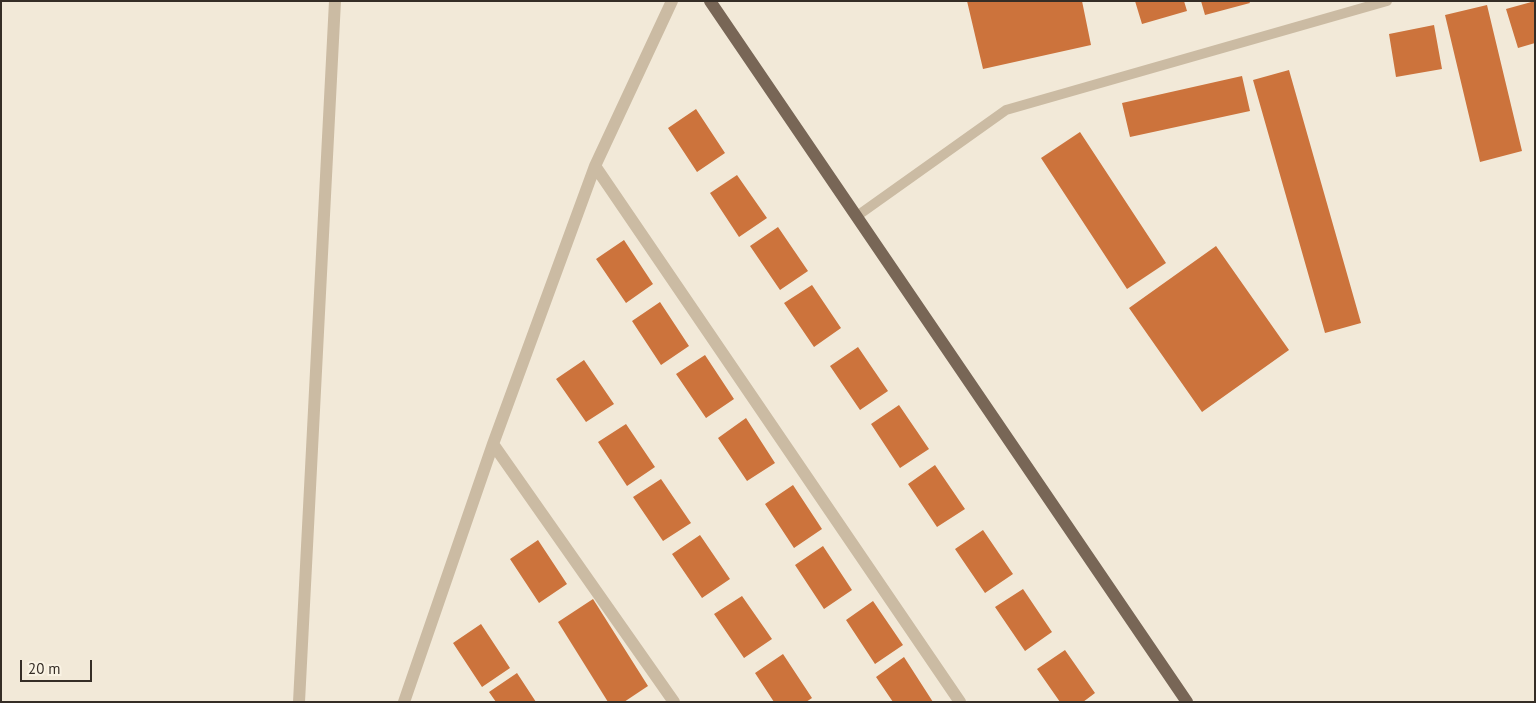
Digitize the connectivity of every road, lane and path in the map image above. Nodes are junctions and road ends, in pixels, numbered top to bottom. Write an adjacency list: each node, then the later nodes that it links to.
1 (335, 1): 9 (street)
2 (672, 1): 5 (street)
3 (710, 1): 6 (main road)
4 (1387, 1): 6 (lane)
5 (595, 166): 7 (street); 11 (street)
6 (857, 216): 12 (main road)
7 (493, 444): 8 (street); 10 (street)
8 (408, 698)
9 (299, 702)
10 (674, 702)
11 (960, 702)
12 (1187, 702)

